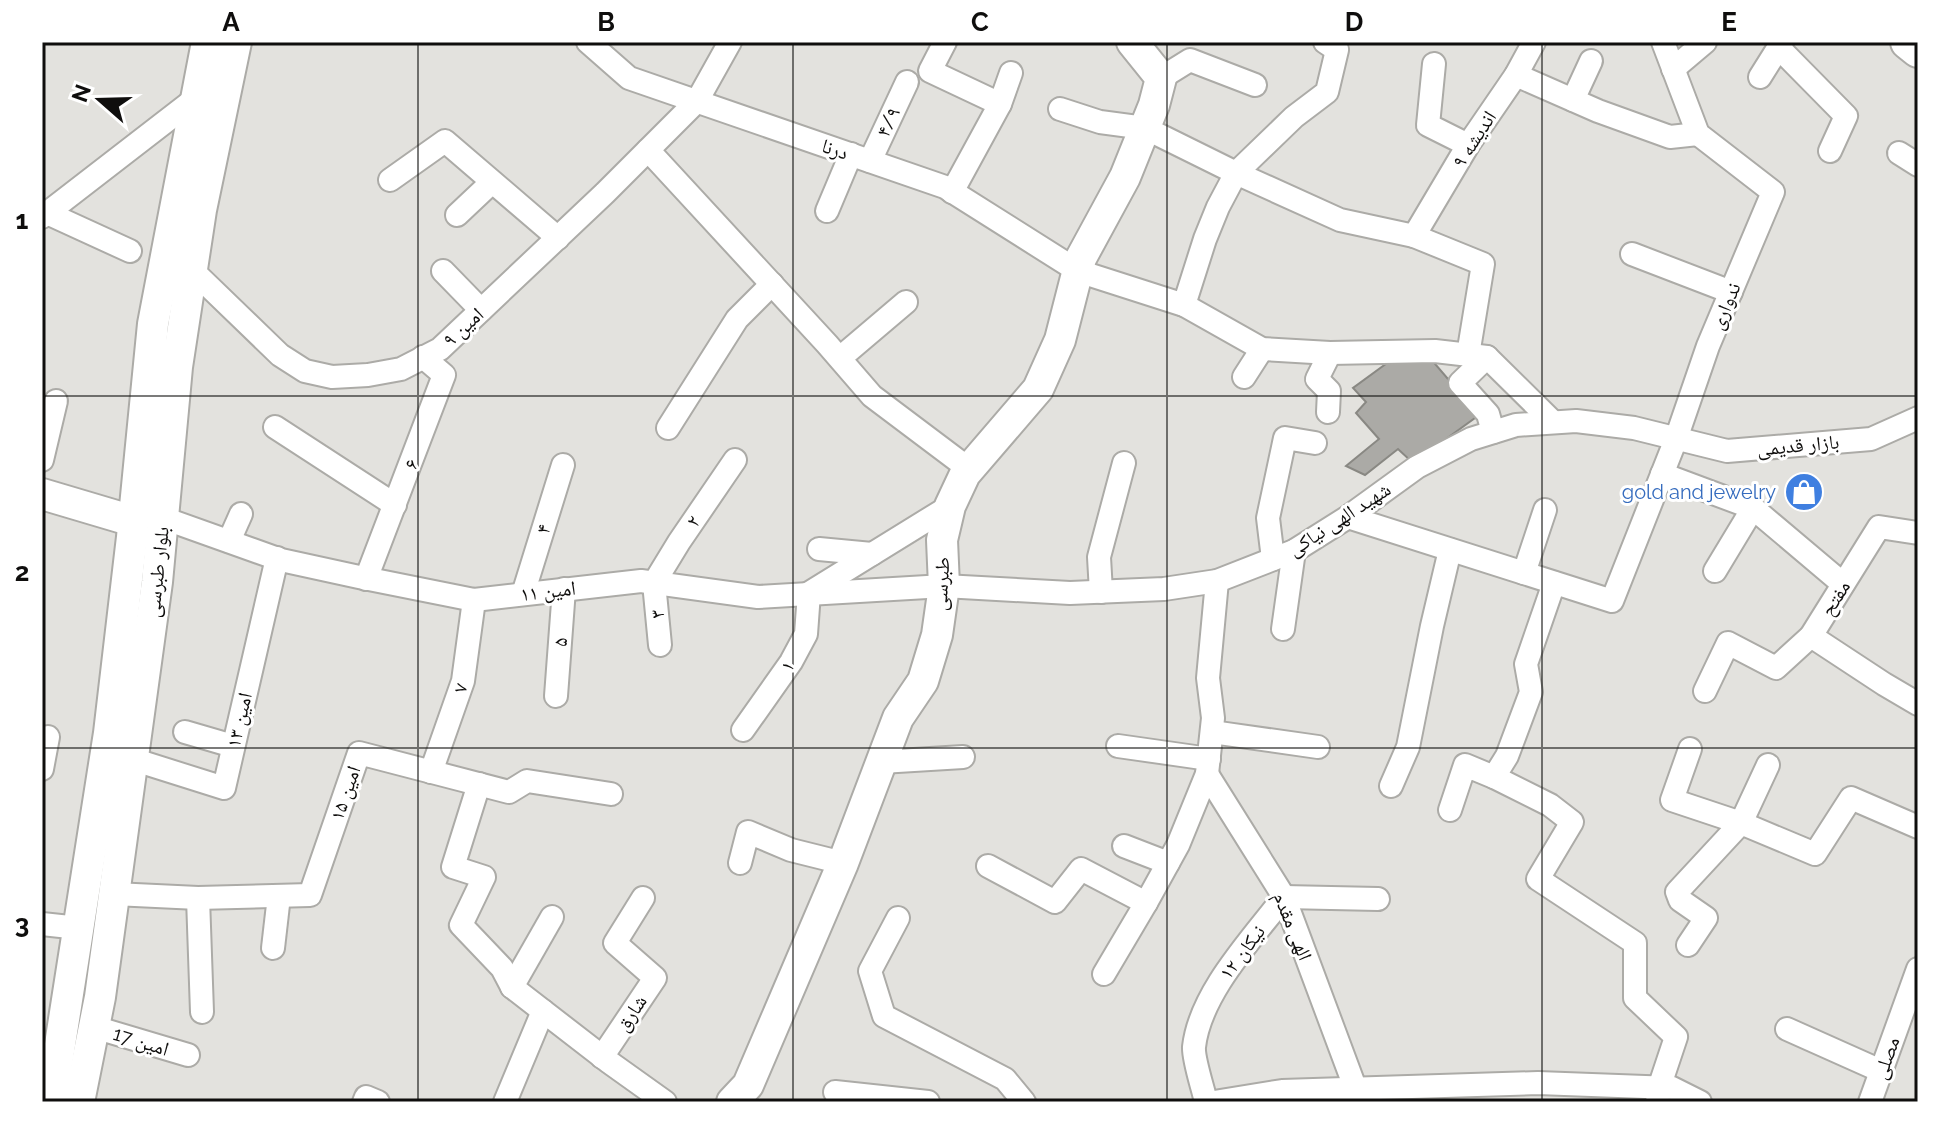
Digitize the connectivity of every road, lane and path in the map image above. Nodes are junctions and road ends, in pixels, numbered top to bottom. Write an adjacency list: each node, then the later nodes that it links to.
1 (207, 42): 24 (main road, بلوار طبرسی)
2 (236, 42): 46 (main road, بلوار طبرسی)
3 (588, 42): 13 (street, درنا)
4 (730, 42): 26 (street, امین ۹)
5 (945, 42): 27 (street)
6 (1132, 42): 21 (main road)
7 (1325, 42): 35 (street)
8 (1534, 42): 19 (street, اندیشه ۹)
9 (1663, 42): 17 (street)
10 (1705, 42): 17 (street)
11 (1908, 42): 14 (main road)
12 (1780, 45): 20 (street); 33 (street)
13 (610, 50): 26 (street, درنا)
14 (1918, 50)
15 (1591, 61): 25 (street)
16 (1434, 64): 31 (street)
17 (1673, 69): 30 (street)
18 (1011, 73): 27 (street)
19 (1516, 75): 25 (street); 31 (street, اندیشه ۹)
20 (1760, 77)
21 (1161, 78): 23 (street); 29 (main road, طبرسی)
22 (907, 82): 34 (street, ۴/۹)
23 (1255, 85)
24 (196, 98): 40 (street); 82 (main road, بلوار طبرسی)
25 (1573, 100): 30 (street)
26 (697, 101): 32 (street, امین ۹); 34 (street, درنا)
27 (1000, 104): 38 (street)
28 (1060, 109): 29 (street)
29 (1145, 128): 35 (street); 48 (main road, طبرسی)
30 (1698, 134): 50 (street, ندواری)
31 (1468, 145): 42 (street, اندیشه ۹)
32 (648, 150): 43 (street, امین ۹); 49 (street)
33 (1830, 151)
34 (860, 157): 38 (street, درنا); 39 (street, ۴/۹)
35 (1236, 173): 42 (street); 52 (street)
36 (390, 180): 37 (street)
37 (492, 182): 41 (street); 43 (street)
38 (952, 192): 48 (street, درنا)
39 (827, 211)
40 (45, 215): 44 (street)
41 (457, 215)
42 (1414, 236): 56 (street)
43 (558, 238): 53 (street, امین ۹)
44 (130, 251)
45 (1632, 254): 50 (street)
46 (192, 270): 57 (street, امین ۹); 82 (main road, بلوار طبرسی)
47 (443, 271): 53 (street)
48 (1078, 271): 52 (street, درنا); 73 (main road, طبرسی)
49 (772, 284): 58 (street); 65 (street)
50 (1731, 292): 67 (street, ندواری)
51 (906, 302): 58 (street)
52 (1184, 305): 54 (street, درنا)
53 (481, 310): 57 (street, امین ۹)
54 (1262, 349): 55 (street); 59 (street)
55 (1330, 353): 56 (street); 61 (street)
56 (1478, 356): 63 (street); 66 (street)
57 (423, 357): 76 (street, ۶)
58 (840, 358): 73 (street)
59 (1244, 377)
60 (56, 401): 69 (street)
61 (1328, 412)
62 (1918, 418): 67 (street, بازار قدیمی)
63 (1553, 422): 66 (street, شهید الهی نیاکی); 67 (street, شهید الهی نیاکی)
64 (275, 427): 76 (street)
65 (668, 428)
66 (1493, 432): 81 (street, شهید الهی نیاکی)
67 (1676, 439): 74 (street, ندواری)
68 (1315, 443): 88 (street)
69 (42, 460)
70 (735, 460): 94 (street, ۲)
71 (1124, 463): 99 (street)
72 (563, 465): 101 (street, ۴)
73 (969, 469): 77 (main road, طبرسی)
74 (1662, 474): 78 (street); 95 (street, ندواری)
75 (42, 494): 82 (main road)
76 (395, 505): 92 (street, ۶)
77 (950, 506): 87 (street); 97 (main road, طبرسی)
78 (1753, 508): 90 (street); 96 (street)
79 (1545, 510): 91 (street)
80 (241, 514): 84 (street)
81 (1348, 517): 86 (street); 88 (street, شهید الهی نیاکی)
82 (148, 519): 84 (street, امین ۱۱); 118 (main road, بلوار طبرسی); 146 (main road, بلوار طبرسی)
83 (1918, 533): 96 (street, مفتح)
84 (229, 541): 89 (street, امین ۱۱)
85 (819, 549): 87 (street)
86 (1450, 550): 91 (street); 126 (street)
87 (872, 554): 100 (street)
88 (1283, 555): 93 (street, شهید الهی نیاکی); 103 (street)
89 (277, 558): 92 (street, امین ۱۱); 113 (street, امین ۱۳)
90 (1715, 571)
91 (1524, 573): 95 (street)
92 (366, 579): 102 (street, امین ۱۱)
93 (1217, 581): 99 (street, شهید الهی نیاکی); 111 (street)
94 (654, 583): 98 (street, امین ۱۱); 100 (street, امین ۱۱); 105 (street, ۳)
95 (1554, 583): 124 (street)
96 (1843, 584): 104 (street, مفتح)
97 (944, 586): 99 (street, شهید الهی نیاکی); 100 (street, امین ۱۱); 119 (main road, طبرسی)
98 (564, 589): 101 (street, امین ۱۱); 107 (street, ۵)
99 (1101, 592)
100 (809, 593): 109 (street, ۱)
101 (523, 594): 102 (street, امین ۱۱)
102 (474, 600): 123 (street, ۷)
103 (1283, 629)
104 (1811, 636): 106 (street); 108 (street, مفتح)
105 (660, 645)
106 (1705, 691)
107 (556, 696)
108 (1918, 704)
109 (743, 730)
110 (185, 732): 113 (street)
111 (1212, 732): 115 (street); 121 (street)
112 (48, 737): 122 (street)
113 (233, 746): 118 (street, امین ۱۳)
114 (1118, 746): 121 (street)
115 (1318, 747)
116 (1690, 749): 129 (street)
117 (963, 757): 119 (street)
118 (132, 759): 136 (main road, بلوار طبرسی)
119 (881, 762): 133 (main road, طبرسی)
120 (1768, 765): 129 (street)
121 (1208, 766): 134 (street); 138 (street, الهی مقدم)
122 (42, 769)
123 (431, 772): 125 (street, امین ۱۵); 137 (street, امین ۱۵)
124 (1494, 777): 128 (street); 163 (street)
125 (479, 784): 127 (street, امین ۱۵); 151 (street)
126 (1391, 786)
127 (611, 794)
128 (1450, 810)
129 (1741, 823): 130 (street); 147 (street)
130 (1918, 827)
131 (1124, 846): 134 (street)
132 (740, 863): 133 (street)
133 (843, 863): 171 (main road, طبرسی)
134 (1168, 863): 142 (street)
135 (988, 866): 142 (street)
136 (114, 894): 139 (street, امین ۱۵); 154 (main road, بلوار طبرسی)
137 (279, 896): 139 (street, امین ۱۵); 148 (street)
138 (1284, 897): 141 (street); 160 (street, الهی مقدم); 174 (street, نیکان ۱۲)
139 (198, 898): 153 (street)
140 (643, 898): 157 (street, شارق)
141 (1378, 899)
142 (1146, 903): 150 (street)
143 (552, 917): 151 (street)
144 (898, 918): 173 (street)
145 (42, 924): 146 (street)
146 (79, 928): 159 (main road, بلوار طبرسی)
147 (1688, 945)
148 (273, 948)
149 (1918, 969): 158 (street, مصلی)
150 (1104, 974)
151 (512, 987): 152 (street)
152 (543, 1011): 157 (street); 169 (street)
153 (202, 1012)
154 (94, 1027): 156 (street, امین 17); 166 (main road, بلوار طبرسی)
155 (1787, 1029): 158 (street)
156 (188, 1055)
157 (602, 1057): 170 (street)
158 (1881, 1071): 176 (street, مصلی)
159 (49, 1085)
160 (1356, 1090): 162 (street); 164 (street)
161 (835, 1092): 172 (street)
162 (1433, 1095): 163 (street)
163 (1658, 1095): 175 (street)
164 (1282, 1096): 165 (street)
165 (1224, 1101)
166 (79, 1102)
167 (364, 1102): 168 (street)
168 (378, 1102)
169 (505, 1102)
170 (665, 1102)
171 (732, 1102)
172 (928, 1102)
173 (1024, 1102)
174 (1206, 1102)
175 (1700, 1102)
176 (1870, 1102)

